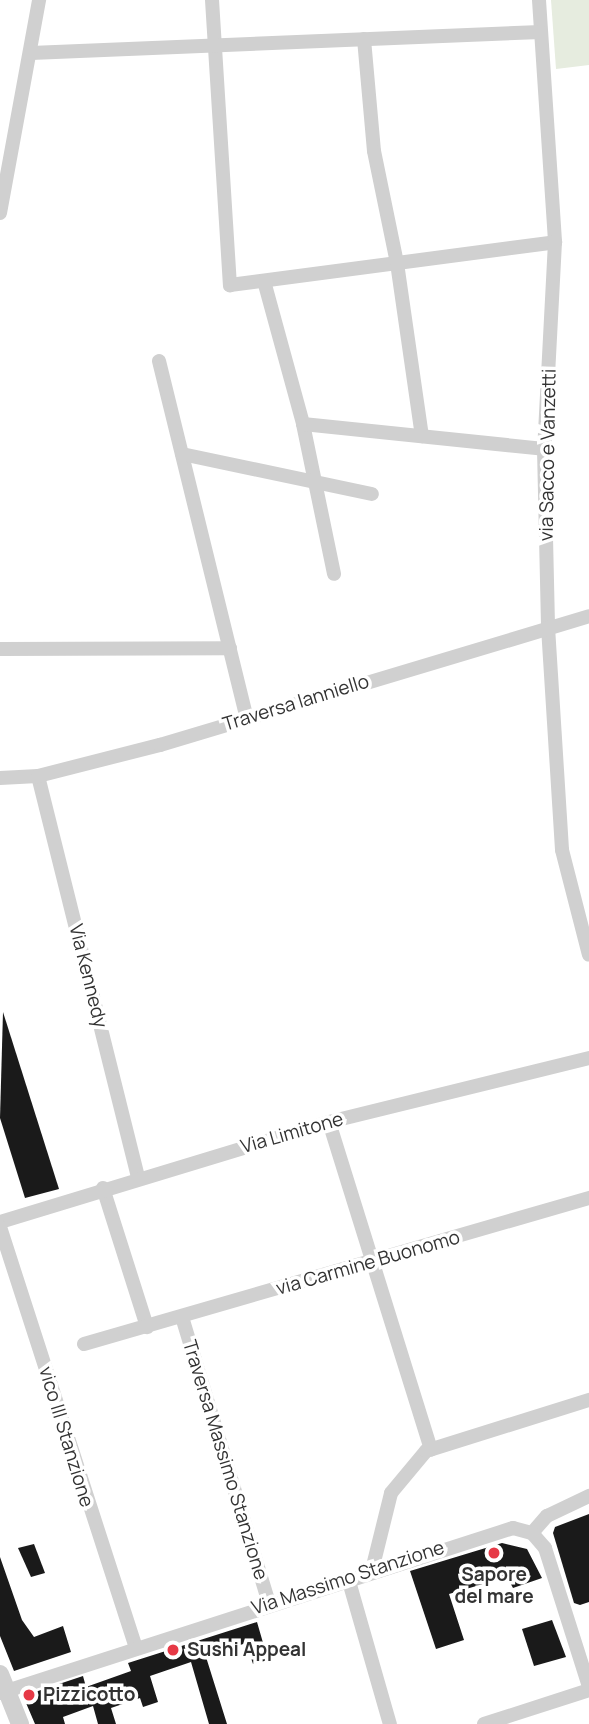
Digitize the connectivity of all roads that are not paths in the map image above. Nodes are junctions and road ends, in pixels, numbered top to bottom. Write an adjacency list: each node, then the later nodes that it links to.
1 (39, 0): 7 (street)
2 (212, 0): 6 (street)
3 (539, 0): 4 (street, via Sacco e Vanzetti)
4 (541, 33): 5 (street); 9 (street, via Sacco e Vanzetti)
5 (364, 39): 6 (street); 10 (street)
6 (216, 45): 7 (street); 11 (street)
7 (31, 53): 8 (street)
8 (0, 213)
9 (555, 242): 10 (street); 15 (street, via Sacco e Vanzetti)
10 (397, 263): 11 (street); 14 (street)
11 (264, 281): 13 (street)
12 (159, 361): 16 (street)
13 (303, 424): 14 (street); 17 (street)
14 (422, 436): 15 (street)
15 (544, 449): 21 (street, via Sacco e Vanzetti)
16 (182, 454): 17 (street); 22 (street)
17 (314, 482): 18 (street); 19 (street)
18 (372, 494)
19 (334, 574)
20 (589, 616): 21 (street, Traversa Ianniello)
21 (548, 626): 24 (street, Traversa Ianniello); 27 (street, via Sacco e Vanzetti)
22 (230, 648): 23 (street); 24 (street)
23 (0, 649)
24 (247, 718): 25 (street, Traversa Ianniello)
25 (38, 776): 26 (street, Traversa Ianniello); 30 (street, Via Kennedy)
26 (0, 778)
27 (589, 955)
28 (589, 1058): 29 (street, Via Limitone)
29 (329, 1122): 30 (street, Via Limitone); 34 (street)
30 (138, 1176): 31 (street, Via Limitone)
31 (103, 1188): 33 (street, Via Limitone); 36 (street)
32 (589, 1198): 34 (street, via Carmine Buonomo)
33 (0, 1225): 45 (street, vico III Stanzione)
34 (373, 1262): 35 (street, via Carmine Buonomo); 39 (street)
35 (182, 1317): 36 (street, via Carmine Buonomo); 44 (street, Traversa Massimo Stanzione)
36 (147, 1326): 37 (street, via Carmine Buonomo)
37 (84, 1344)
38 (589, 1400): 39 (street)
39 (431, 1450): 42 (street)
40 (589, 1496): 41 (street)
41 (531, 1533): 42 (street, Via Massimo Stanzione); 47 (street)
42 (372, 1570): 43 (street, Via Massimo Stanzione)
43 (348, 1578): 44 (street, Via Massimo Stanzione); 49 (street)
44 (269, 1603): 45 (street, Via Massimo Stanzione)
45 (135, 1646): 46 (street, Via Massimo Stanzione)
46 (2, 1685): 48 (street)
47 (589, 1689): 50 (street)
48 (20, 1724)
49 (390, 1724)
50 (484, 1724)

